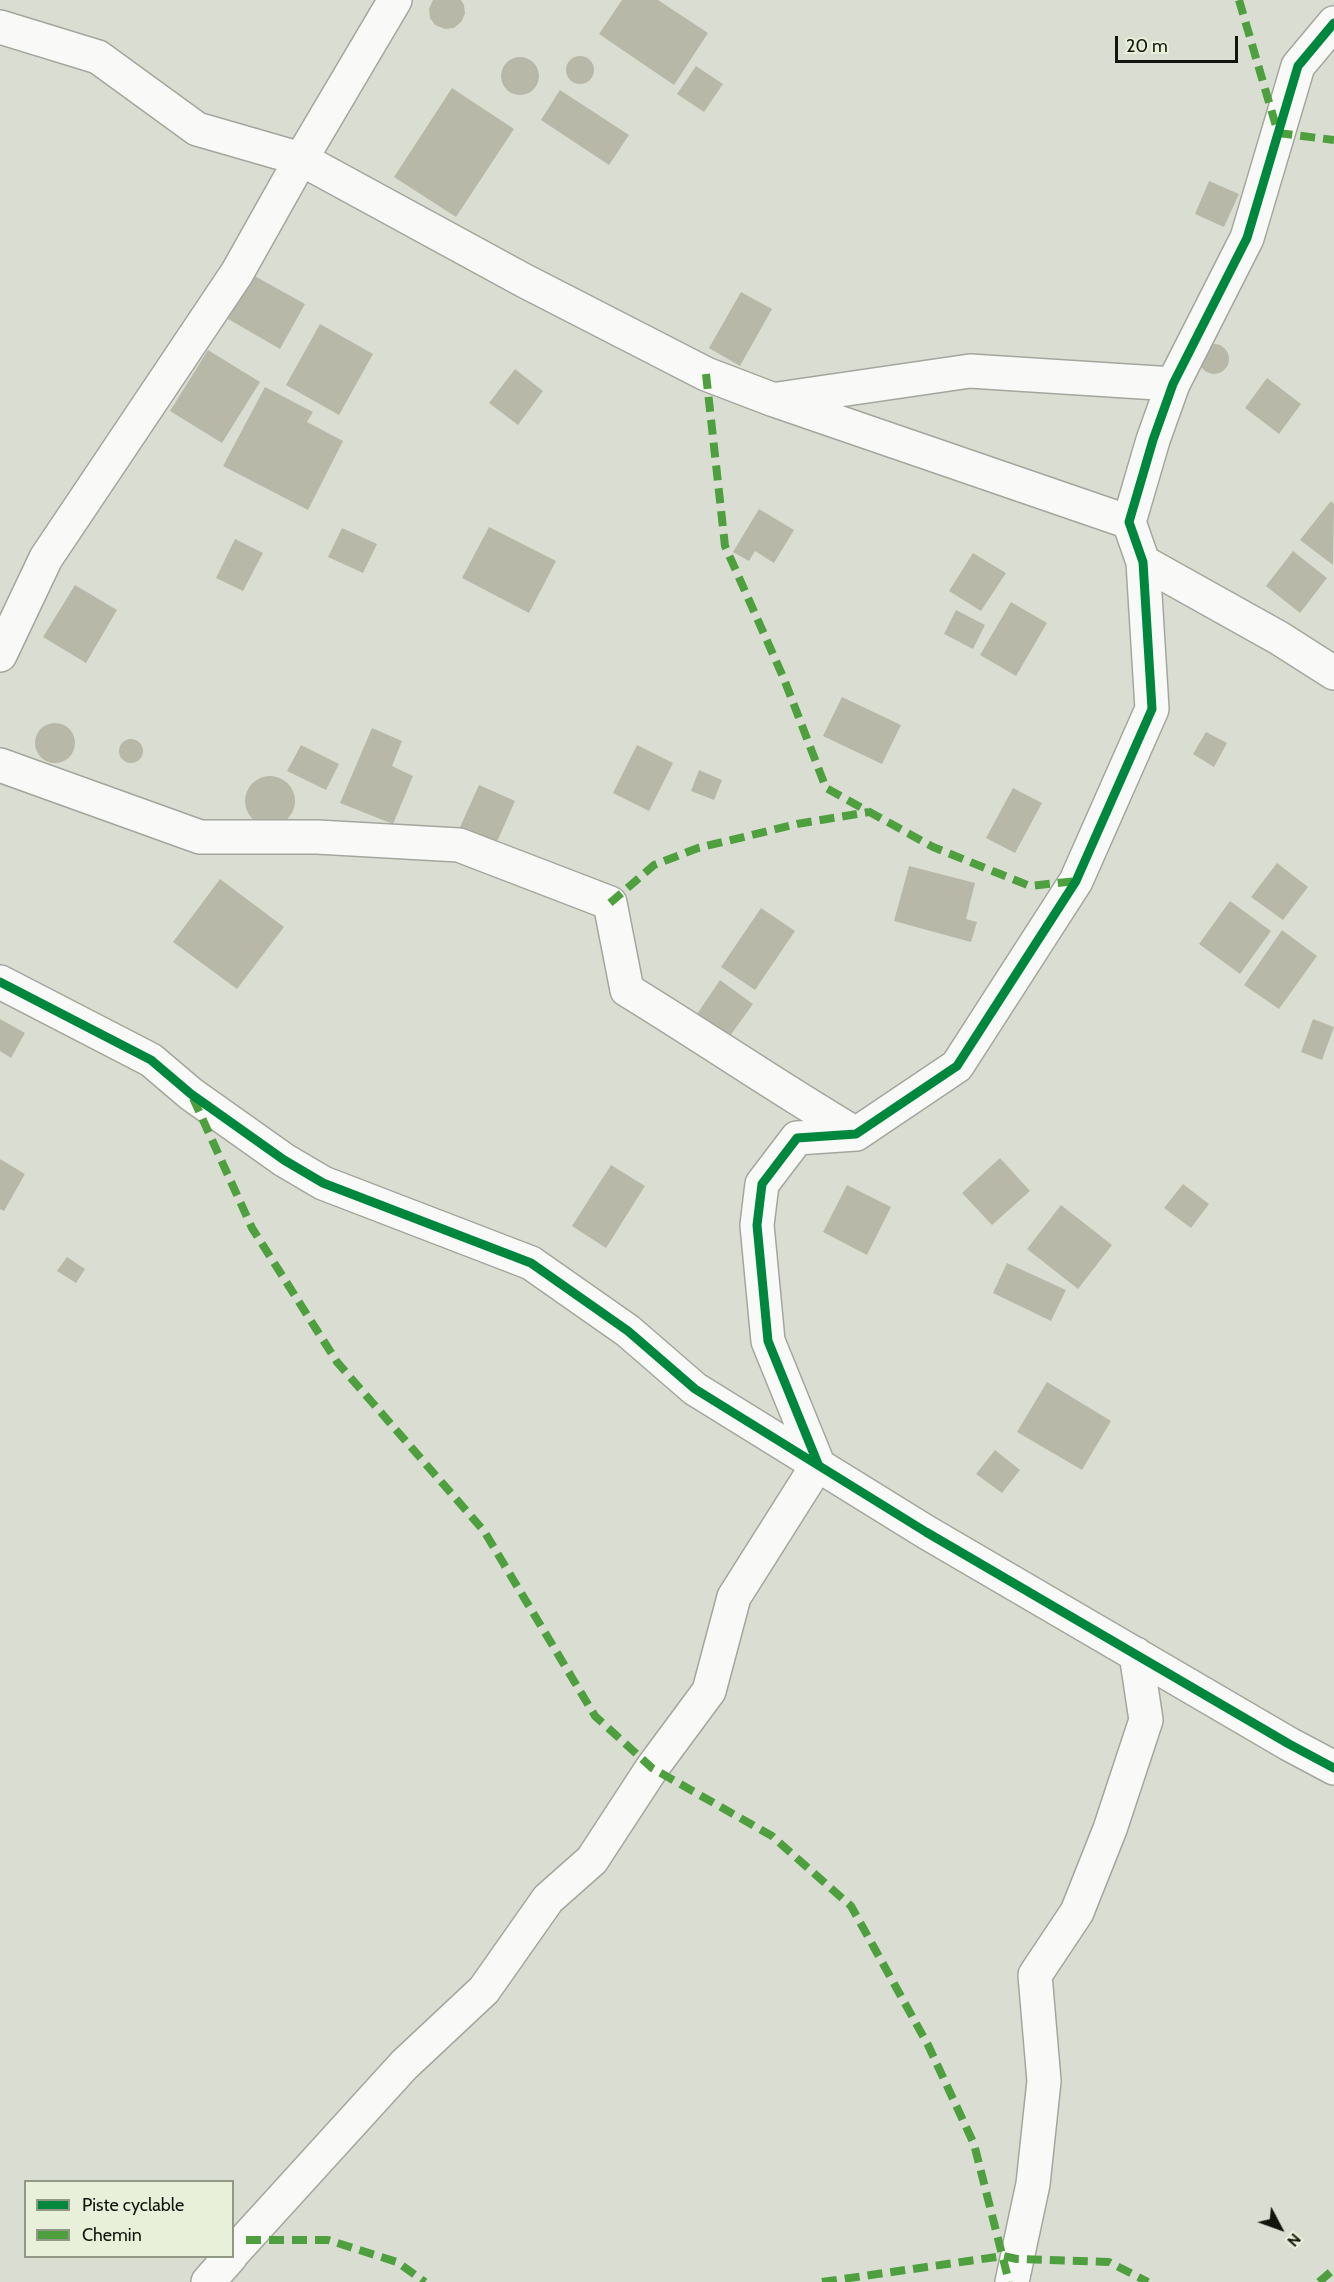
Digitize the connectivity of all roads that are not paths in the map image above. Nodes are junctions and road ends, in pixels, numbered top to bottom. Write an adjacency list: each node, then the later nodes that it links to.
1 (395, 0): 4 (street)
2 (1334, 23): 5 (street)
3 (0, 27): 4 (street)
4 (301, 159): 6 (street); 9 (street)
5 (1173, 384): 6 (street); 7 (street)
6 (774, 400): 7 (street)
7 (1129, 522): 8 (street)
8 (1143, 562): 10 (street); 13 (street)
9 (0, 655)
10 (1334, 673)
11 (0, 765): 13 (street)
12 (0, 982): 14 (street)
13 (856, 1134): 14 (street)
14 (818, 1464): 15 (street); 17 (street)
15 (1136, 1654): 16 (street); 20 (street)
16 (1334, 1768)
17 (234, 2253)
18 (229, 2258): 19 (street)
19 (208, 2282)
20 (1012, 2282)

